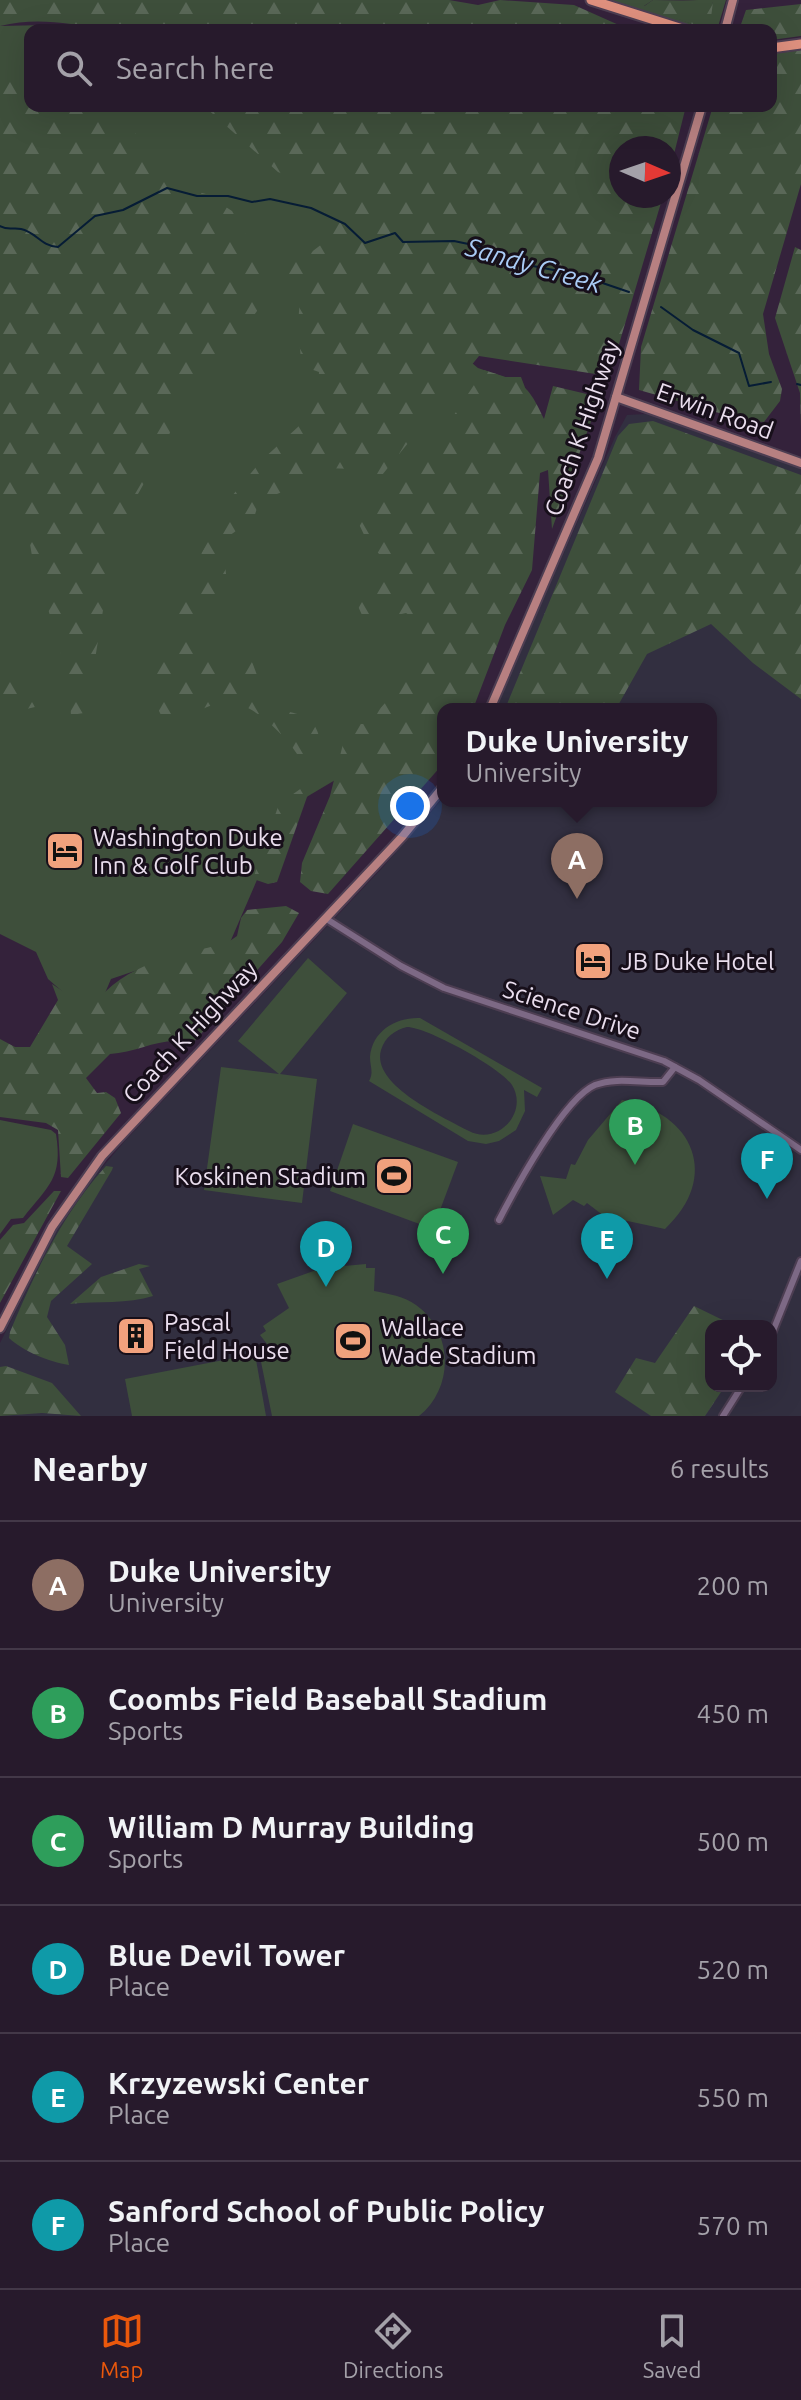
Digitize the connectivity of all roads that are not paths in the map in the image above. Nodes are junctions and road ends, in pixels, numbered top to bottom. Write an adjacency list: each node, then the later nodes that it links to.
1 (591, 0): 3 (highway)
2 (733, 0): 4 (main road)
3 (667, 24)
4 (727, 24)
5 (801, 44): 6 (highway)
6 (777, 47)
7 (700, 112): 8 (main road, Coach K Highway)
8 (616, 397): 9 (main road, Erwin Road); 10 (main road, Coach K Highway)
9 (801, 463)
10 (493, 703)
11 (437, 794): 12 (main road, Coach K Highway)
12 (325, 918): 13 (street, Science Drive); 18 (main road, Coach K Highway)
13 (675, 1067): 14 (street, Science Drive); 15 (street)
14 (801, 1150)
15 (499, 1220)
16 (801, 1261): 17 (street)
17 (777, 1321)
18 (0, 1328)
19 (738, 1392): 20 (street)
20 (725, 1413): 21 (street)
21 (736, 1416)

